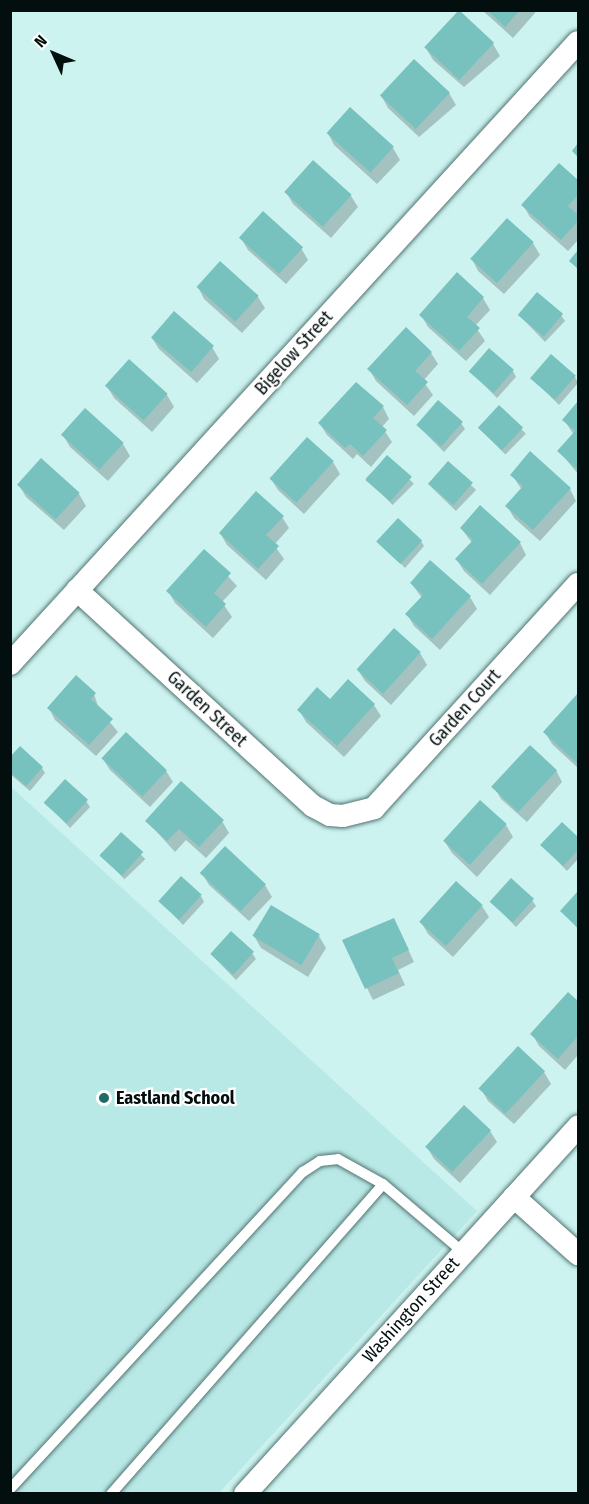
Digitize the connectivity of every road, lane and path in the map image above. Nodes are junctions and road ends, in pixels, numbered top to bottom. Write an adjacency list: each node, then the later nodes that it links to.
1 (579, 42): 3 (street, Bigelow Street)
2 (579, 584): 5 (street, Garden Court)
3 (77, 590): 4 (street, Bigelow Street); 5 (street, Garden Street)
4 (10, 664)
5 (343, 816)
6 (579, 1127): 8 (street, Washington Street)
7 (383, 1185): 9 (lane); 11 (lane); 12 (lane)
8 (514, 1197): 9 (street, Washington Street); 10 (street)
9 (463, 1252): 13 (street, Washington Street)
10 (579, 1254)
11 (10, 1489)
12 (111, 1494)
13 (245, 1494)

